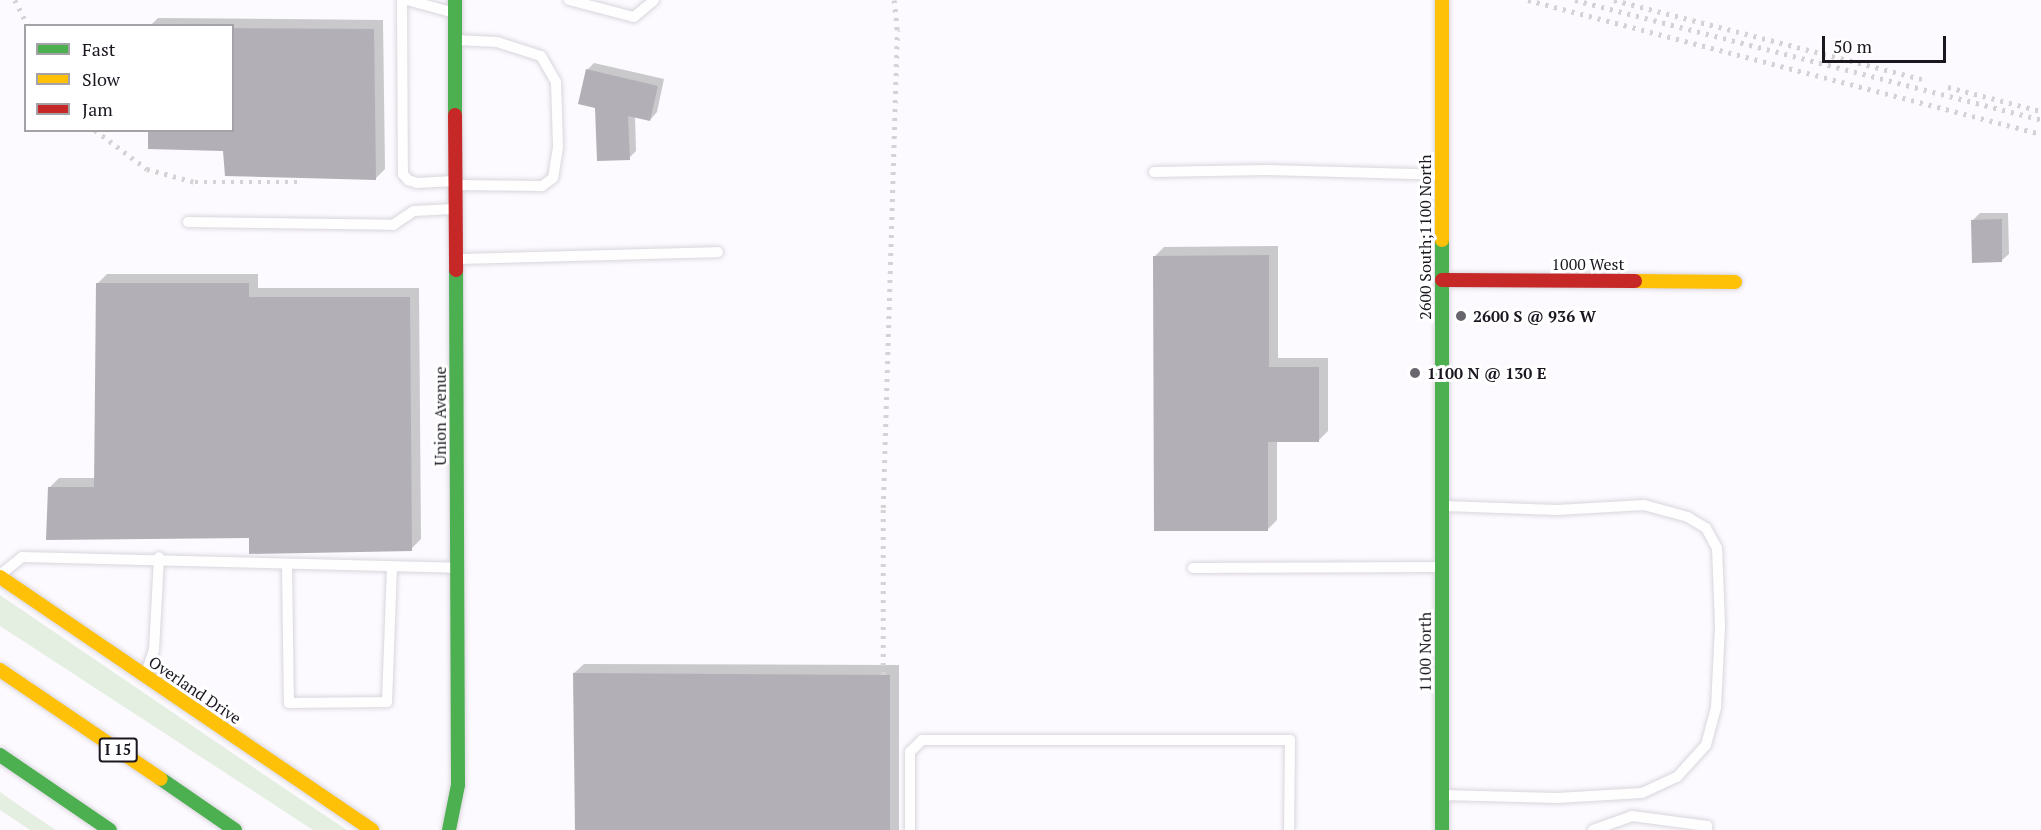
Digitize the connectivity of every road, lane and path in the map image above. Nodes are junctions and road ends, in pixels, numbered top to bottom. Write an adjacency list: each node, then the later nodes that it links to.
1 (402, 0): 10 (lane)
2 (407, 0): 6 (lane)
3 (569, 0): 4 (lane)
4 (654, 0)
5 (1442, 0): 9 (main road, 2600 South;1100 North)
6 (455, 7): 7 (main road, Union Avenue)
7 (455, 40): 10 (main road, Union Avenue); 10 (lane)
8 (1154, 172): 9 (lane)
9 (1442, 175): 15 (main road, 2600 South;1100 North)
10 (456, 183): 11 (main road, Union Avenue)
11 (456, 209): 12 (lane); 14 (main road, Union Avenue)
12 (188, 222)
13 (718, 252): 14 (lane)
14 (456, 259): 23 (main road, Union Avenue)
15 (1442, 280): 16 (main road, 1000 West); 17 (main road, 2600 South;1100 North)
16 (1735, 282)
17 (1442, 473): 18 (main road, 1100 North)
18 (1442, 506): 22 (main road, 1100 North); 29 (lane)
19 (159, 557): 20 (lane); 25 (lane); 27 (lane)
20 (287, 566): 21 (lane); 21 (lane)
21 (392, 567): 23 (lane)
22 (1441, 567): 24 (lane); 29 (main road, 1100 North)
23 (457, 568): 33 (main road, Union Avenue)
24 (1193, 568)
25 (0, 576): 27 (main road, Overland Drive)
26 (0, 670): 31 (main road, I 15)
27 (145, 676): 32 (main road, Overland Drive)
28 (0, 755): 30 (main road)
29 (1441, 795): 36 (main road, 1100 North)
30 (110, 830)
31 (236, 830)
32 (372, 830)
33 (449, 830)
34 (910, 830): 35 (lane)
35 (1289, 830)
36 (1442, 830)
37 (1593, 830): 38 (lane)
38 (1707, 830)

